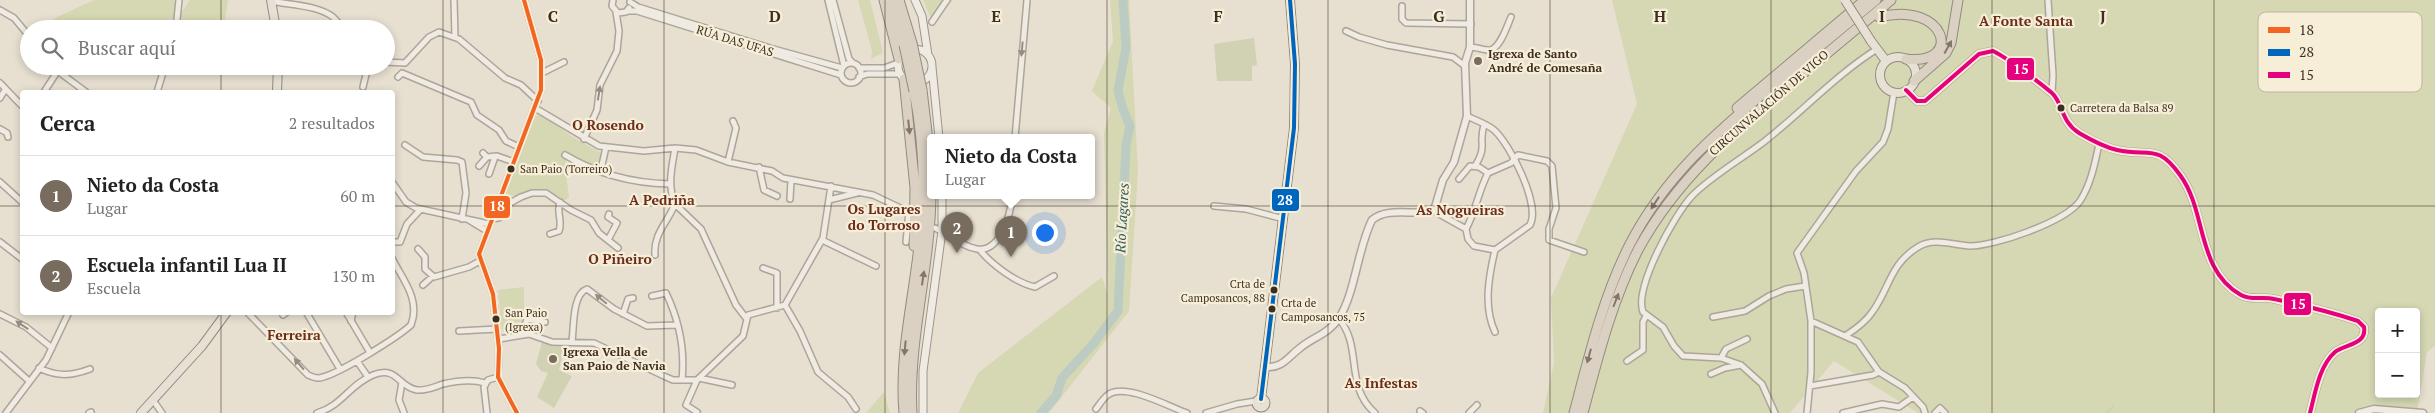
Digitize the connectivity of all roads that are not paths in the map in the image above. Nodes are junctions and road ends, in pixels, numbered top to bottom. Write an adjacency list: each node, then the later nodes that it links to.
1 (179, 0): 29 (street)
2 (454, 0): 38 (street)
3 (524, 0): 55 (street)
4 (613, 0): 25 (street)
5 (828, 0): 52 (street)
6 (833, 0): 50 (street)
7 (884, 0): 46 (highway)
8 (891, 0): 40 (highway)
9 (899, 0): 40 (highway)
10 (916, 0): 39 (main road)
11 (947, 0): 34 (street)
12 (1026, 0): 89 (street, one-way to 89)
13 (1290, 0): 133 (main road)
14 (1470, 0): 35 (street)
15 (1845, 0): 42 (main road, bridge)
16 (1864, 0): 103 (highway)
17 (1876, 0): 103 (highway, CIRCUNVALACIÓN DE VIGO)
18 (1958, 0): 66 (highway, one-way to 18)
19 (2048, 0): 79 (street)
20 (274, 1): 30 (main road); 31 (main road); 32 (street)
21 (630, 1): 26 (street); 52 (street, RÚA DAS UFAS)
22 (1894, 2): 235 (highway, CIRCUNVALACIÓN DE VIGO, one-way to 22)
23 (1402, 6): 35 (street)
24 (0, 10): 36 (street)
25 (616, 12): 26 (street, RÚA DAS UFAS); 33 (street)
26 (626, 12): 33 (street); 62 (street, RÚA DAS UFAS)
27 (1938, 15): 45 (highway)
28 (1511, 17): 41 (street)
29 (177, 20)
30 (275, 20)
31 (278, 20)
32 (336, 20)
33 (618, 21): 92 (street, one-way to 33)
34 (932, 22)
35 (1470, 24): 41 (street)
36 (20, 25)
37 (1346, 31): 51 (street)
38 (455, 37): 48 (street); 81 (street)
39 (926, 37): 43 (main road); 44 (main road)
40 (908, 44): 69 (highway, bridge)
41 (1470, 47): 51 (street)
42 (1877, 49): 47 (main road); 174 (street)
43 (921, 50): 44 (main road); 46 (main road)
44 (928, 56): 54 (main road)
45 (1906, 59): 47 (main road); 66 (main road)
46 (899, 61): 53 (street); 63 (main road)
47 (1886, 61): 77 (main road)
48 (395, 62)
49 (564, 62): 55 (street)
50 (853, 63): 52 (street); 53 (street)
51 (1465, 66): 84 (street)
52 (843, 67): 62 (street)
53 (859, 68): 65 (street)
54 (932, 68): 69 (main road); 78 (main road)
55 (542, 73): 81 (street)
56 (55, 75): 71 (street)
57 (62, 75): 72 (street)
58 (162, 75): 73 (street)
59 (278, 75): 74 (main road)
60 (282, 75): 75 (main road)
61 (366, 75): 68 (street)
62 (841, 75): 65 (street, RÚA DAS UFAS)
63 (902, 76): 65 (street, RÚA DAS UFAS); 69 (main road); 166 (highway, one-way to 166)
64 (398, 77): 96 (street)
65 (859, 77)
66 (1914, 81): 76 (main road)
67 (0, 83): 70 (street)
68 (363, 87)
69 (920, 87): 78 (main road); 91 (highway); 166 (highway)
70 (5, 90): 80 (street); 82 (street)
71 (45, 90)
72 (83, 90)
73 (158, 90)
74 (278, 90)
75 (282, 90)
76 (1906, 90): 77 (main road); 79 (street)
77 (1894, 92): 159 (street)
78 (936, 93): 88 (main road)
79 (2052, 93): 93 (street)
80 (0, 98)
81 (538, 101): 83 (street)
82 (20, 104)
83 (535, 108): 92 (street); 96 (street)
84 (1467, 116): 86 (street); 130 (street)
85 (733, 121): 102 (street)
86 (1484, 125): 100 (street); 105 (street)
87 (0, 129): 90 (street)
88 (939, 134)
89 (1015, 134)
90 (8, 137)
91 (927, 137)
92 (584, 139): 95 (street)
93 (2099, 144): 186 (street); 242 (street)
94 (404, 145): 132 (street)
95 (606, 147): 97 (street); 107 (street)
96 (519, 148): 101 (street)
97 (675, 148): 102 (street); 113 (street)
98 (565, 155): 107 (street)
99 (495, 157): 101 (street); 104 (street); 109 (street)
100 (1514, 159): 108 (street); 148 (street); 149 (street)
101 (514, 162): 117 (street)
102 (728, 162): 106 (street)
103 (1684, 164): 234 (highway, CIRCUNVALACIÓN DE VIGO, one-way to 234)
104 (479, 166)
105 (1475, 166): 108 (street); 110 (street)
106 (759, 168): 111 (street); 118 (street)
107 (598, 171): 113 (street)
108 (1488, 173): 137 (street)
109 (489, 174)
110 (1459, 179)
111 (791, 180): 114 (street); 119 (street)
112 (0, 182): 123 (street)
113 (670, 184): 127 (street)
114 (831, 186): 124 (street); 144 (street)
115 (395, 190): 129 (street)
116 (857, 193): 124 (street)
117 (501, 194): 126 (street); 135 (street)
118 (777, 196)
119 (790, 199)
120 (931, 199): 228 (highway, one-way to 120)
121 (942, 199): 136 (main road)
122 (1012, 199): 147 (street)
123 (20, 200)
124 (829, 200): 141 (street)
125 (560, 202): 126 (street); 139 (street); 140 (street)
126 (510, 203): 135 (street)
127 (675, 204): 150 (street); 175 (street)
128 (1214, 206): 133 (street)
129 (420, 210): 132 (street); 143 (street)
130 (1432, 210): 137 (street); 176 (street)
131 (609, 214): 140 (street)
132 (462, 219): 134 (street)
133 (1284, 219): 197 (main road)
134 (469, 220): 135 (street); 138 (street)
135 (490, 222): 138 (street)
136 (939, 229): 147 (street); 229 (main road)
137 (1466, 229): 148 (street)
138 (487, 231): 152 (street)
139 (550, 234)
140 (608, 240): 145 (street)
141 (822, 240): 154 (street); 162 (street)
142 (0, 242): 151 (street)
143 (395, 242)
144 (906, 242)
145 (618, 248)
146 (418, 249): 156 (street)
147 (980, 250): 157 (street)
148 (1495, 250): 184 (street)
149 (1584, 252)
150 (655, 255)
151 (20, 257)
152 (480, 261): 156 (street); 182 (street)
153 (395, 263): 191 (street)
154 (876, 266)
155 (763, 268): 163 (street)
156 (433, 276): 158 (street)
157 (1054, 276)
158 (423, 285)
159 (1805, 286): 177 (street); 179 (street)
160 (652, 296): 181 (street)
161 (633, 298): 165 (street)
162 (785, 305): 163 (street); 216 (street)
163 (777, 308): 175 (street)
164 (0, 314): 190 (street, one-way to 164)
165 (622, 314): 181 (street); 189 (street, one-way to 189)
166 (909, 314): 227 (highway, one-way to 227)
167 (68, 315): 190 (street)
168 (224, 315): 220 (main road)
169 (229, 315): 213 (main road)
170 (250, 315): 200 (street, one-way to 170)
171 (308, 315): 200 (street)
172 (348, 315): 178 (street)
173 (352, 315): 178 (street)
174 (1646, 316): 193 (street); 195 (street)
175 (746, 318): 205 (street)
176 (1339, 318): 197 (street); 232 (street)
177 (1713, 318)
178 (351, 321): 191 (street)
179 (1811, 321): 186 (street); 211 (street)
180 (545, 322): 185 (street)
181 (677, 325): 206 (street)
182 (498, 329): 183 (street); 187 (street)
183 (459, 331)
184 (1495, 332)
185 (522, 335): 187 (street); 189 (street)
186 (1845, 336): 201 (street)
187 (499, 338): 204 (street)
188 (1747, 339): 193 (street)
189 (572, 341): 206 (street)
190 (52, 348): 198 (street)
191 (369, 351): 194 (street)
192 (0, 354): 207 (street)
193 (1722, 358): 196 (street)
194 (357, 361): 200 (street); 203 (street)
195 (1628, 361)
196 (1742, 365): 202 (street); 236 (street)
197 (1265, 367): 214 (main road)
198 (39, 368): 199 (street); 207 (street)
199 (90, 369)
200 (340, 369)
201 (1879, 372): 211 (street); 212 (street)
202 (1711, 374)
203 (368, 377): 208 (street); 223 (street)
204 (498, 377): 209 (street); 226 (street)
205 (698, 379): 206 (street); 210 (street); 218 (street)
206 (682, 380)
207 (28, 381): 219 (street)
208 (402, 382): 209 (street); 224 (street)
209 (485, 383): 225 (street)
210 (732, 385)
211 (1810, 386): 237 (street)
212 (1914, 396): 238 (street); 239 (street)
213 (155, 403): 221 (main road); 222 (street)
214 (1260, 405): 231 (street)
215 (1478, 405): 233 (street)
216 (856, 409)
217 (1096, 409): 230 (street)
218 (697, 412)
219 (6, 413)
220 (141, 413)
221 (147, 413)
222 (162, 413)
223 (317, 413)
224 (404, 413)
225 (487, 413)
226 (517, 413)
227 (904, 413)
228 (912, 413)
229 (923, 413)
230 (1187, 413)
231 (1206, 413)
232 (1375, 413)
233 (1469, 413)
234 (1574, 413)
235 (1583, 413)
236 (1775, 413)
237 (1807, 413)
238 (1843, 413)
239 (1925, 413)
240 (1936, 413): 241 (street)
241 (1945, 413)
242 (2310, 413)
243 (2360, 413): 244 (street)
244 (2423, 413)

